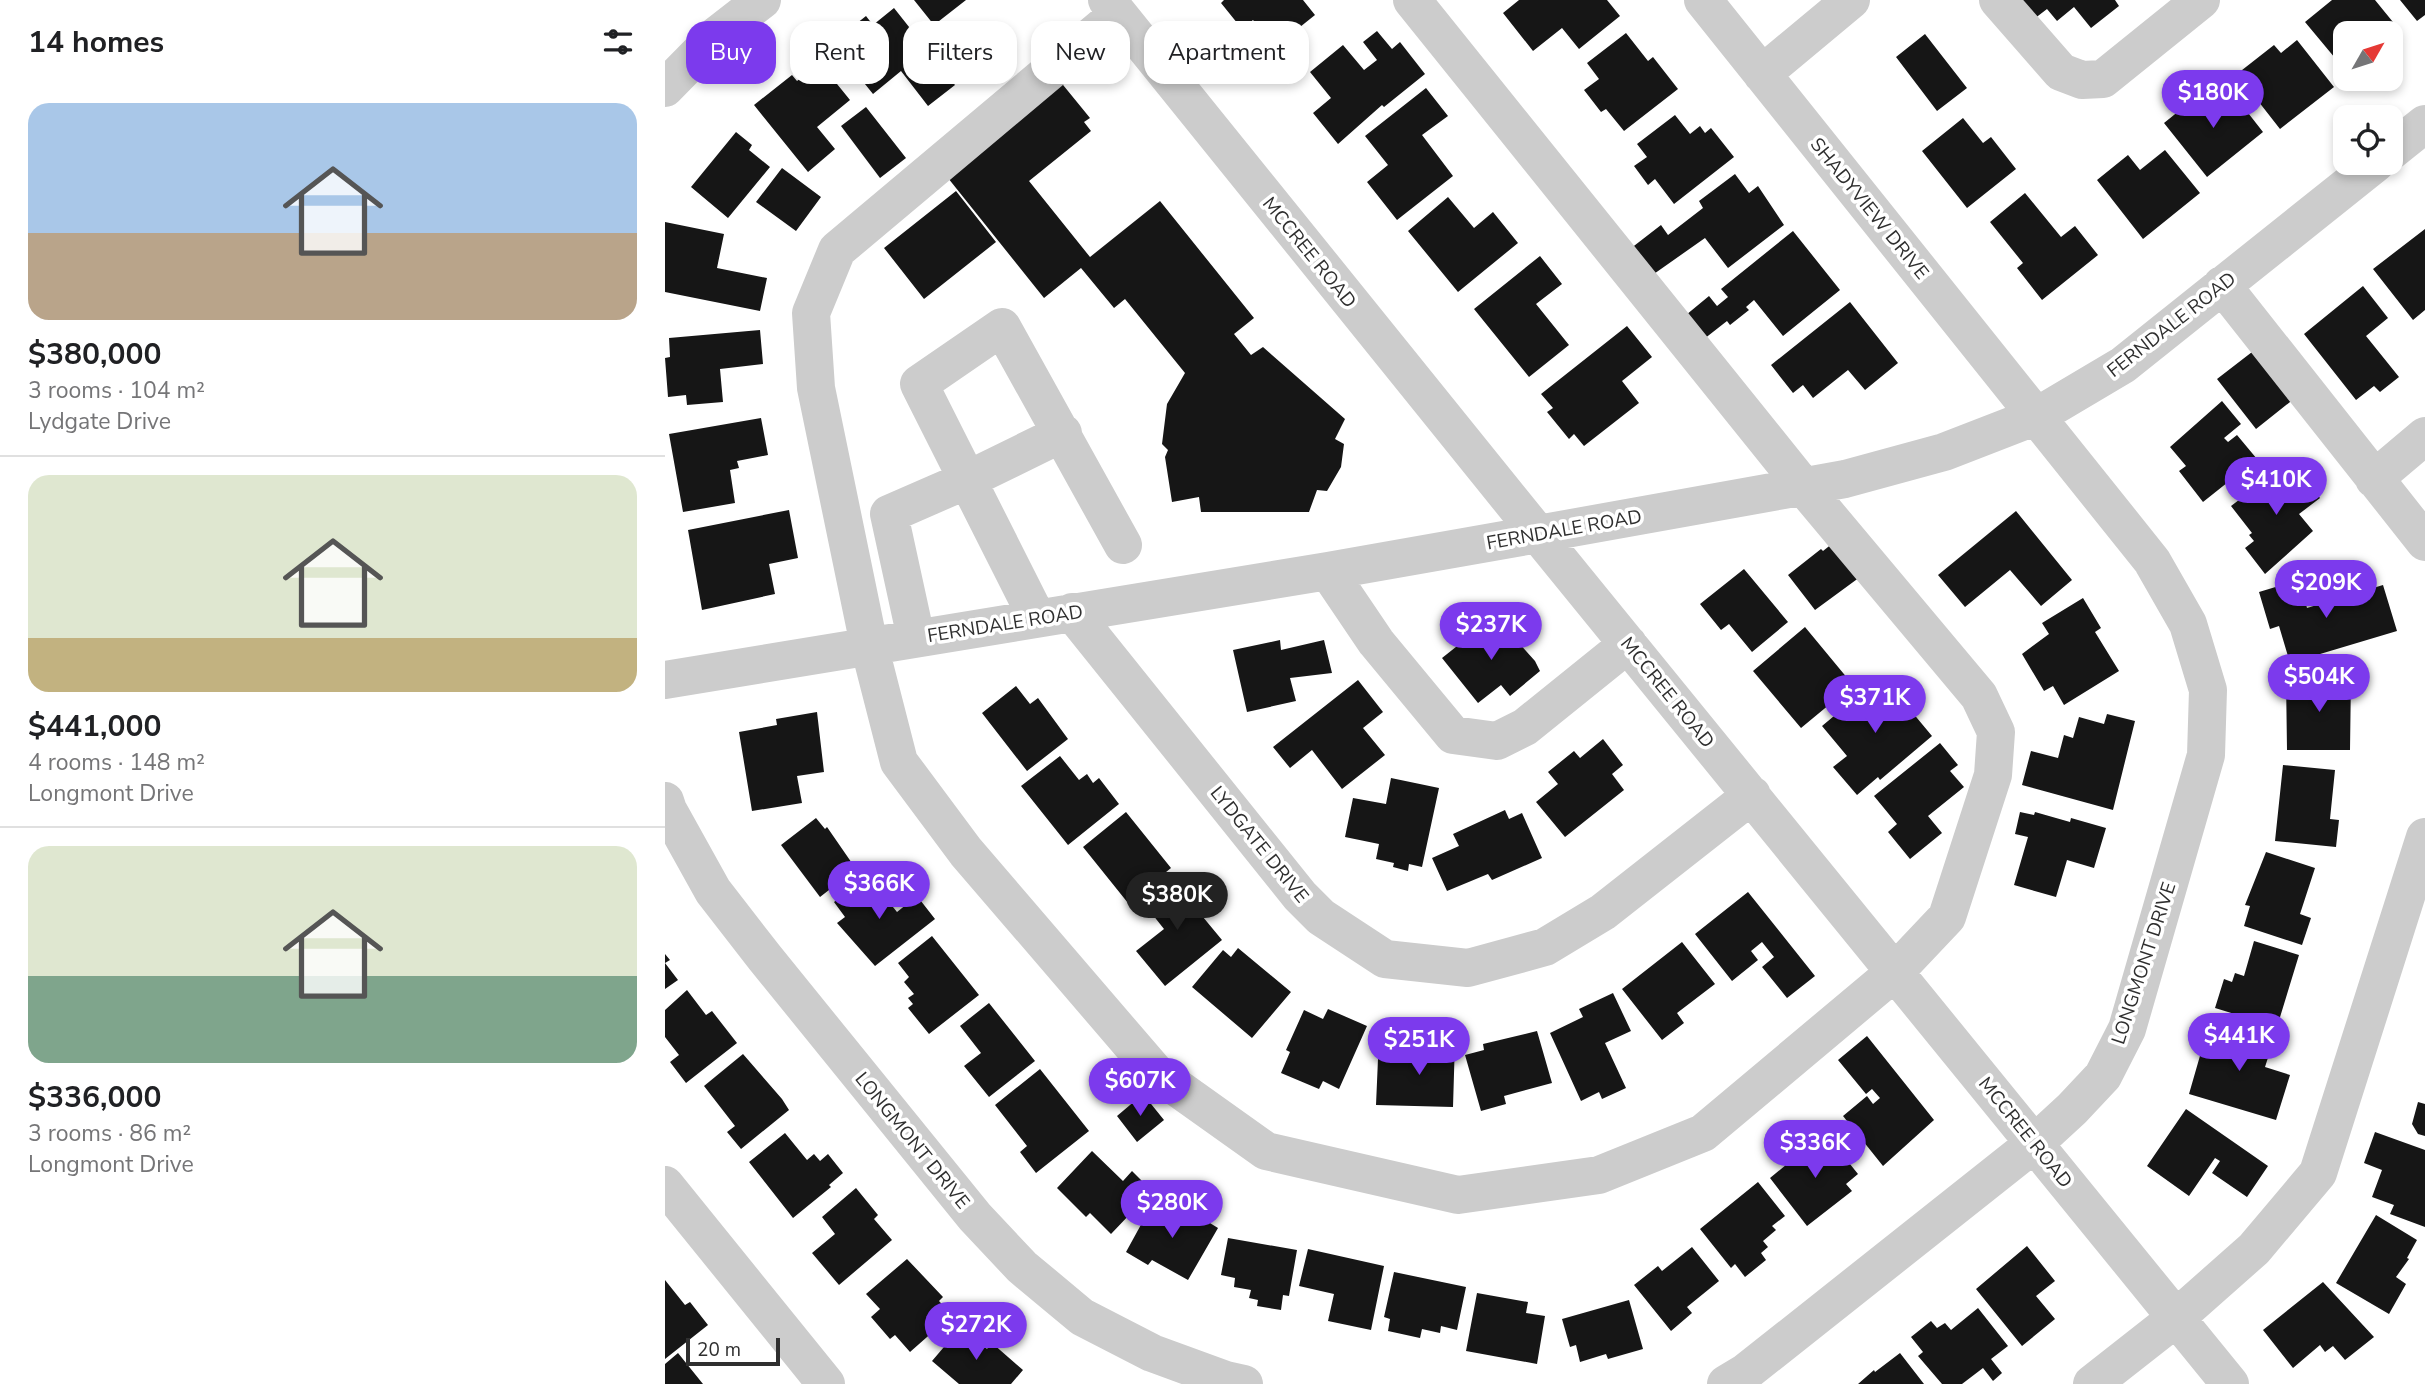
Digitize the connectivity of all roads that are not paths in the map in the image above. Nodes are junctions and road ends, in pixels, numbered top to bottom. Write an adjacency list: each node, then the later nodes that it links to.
1 (762, 0): 9 (street)
2 (1412, 0): 19 (street)
3 (1703, 0): 8 (street, SHADYVIEW DRIVE)
4 (1851, 0): 8 (street)
5 (1998, 0): 6 (street)
6 (2201, 0)
7 (1112, 7): 20 (street, MCCREE ROAD); 27 (street)
8 (1762, 74): 14 (street, SHADYVIEW DRIVE)
9 (665, 88)
10 (2425, 124): 11 (street)
11 (2403, 141)
12 (2361, 175): 13 (street, FERNDALE ROAD)
13 (2222, 285): 14 (street, FERNDALE ROAD); 17 (street)
14 (2037, 416): 19 (street, FERNDALE ROAD); 33 (street, LONGMONT DRIVE)
15 (1063, 433): 18 (street); 18 (street, LYDGATE DRIVE); 22 (street)
16 (2425, 436): 17 (street)
17 (2374, 479): 21 (street)
18 (967, 480): 24 (street, LYDGATE DRIVE); 25 (street)
19 (1803, 486): 20 (street, FERNDALE ROAD); 32 (street)
20 (1538, 534): 23 (street, FERNDALE ROAD); 26 (street, MCCREE ROAD)
21 (2425, 542)
22 (1123, 545)
23 (1328, 571): 24 (street, FERNDALE ROAD); 26 (street)
24 (1055, 615): 25 (street, FERNDALE ROAD); 29 (street, LYDGATE DRIVE)
25 (916, 638): 27 (street, FERNDALE ROAD)
26 (1628, 644): 29 (street, MCCREE ROAD)
27 (869, 645): 28 (street, FERNDALE ROAD); 32 (street)
28 (665, 680)
29 (1752, 795): 32 (street, MCCREE ROAD)
30 (665, 800): 37 (street, LONGMONT DRIVE)
31 (2425, 837): 35 (street)
32 (1895, 972): 33 (street, MCCREE ROAD)
33 (2035, 1143): 35 (street, MCCREE ROAD); 38 (street, LONGMONT DRIVE)
34 (665, 1185): 36 (street)
35 (2176, 1318): 39 (street); 40 (street, MCCREE ROAD)
36 (825, 1384)
37 (1244, 1384)
38 (1726, 1384)
39 (2092, 1384)
40 (2230, 1384)

